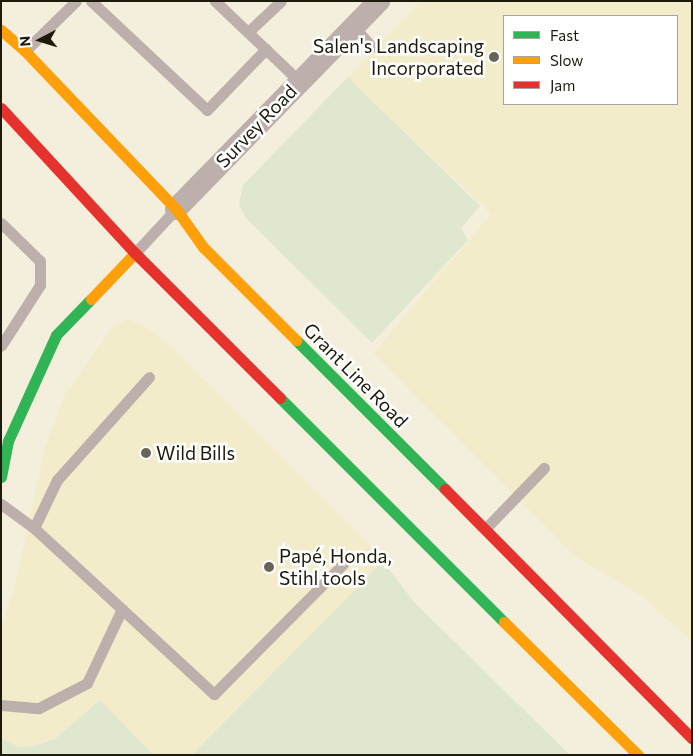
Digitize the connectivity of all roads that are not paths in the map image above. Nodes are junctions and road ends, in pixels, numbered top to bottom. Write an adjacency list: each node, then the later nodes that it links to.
1 (76, 1): 11 (lane)
2 (91, 1): 10 (lane)
3 (215, 1): 8 (lane)
4 (281, 1): 8 (lane)
5 (380, 1): 6 (street, Survey Road)
6 (354, 27): 9 (lane); 12 (street, Survey Road)
7 (1, 30): 11 (main road, Grant Line Road)
8 (248, 32): 10 (lane)
9 (372, 47)
10 (266, 49): 12 (lane)
11 (26, 50): 14 (main road, Grant Line Road)
12 (300, 82): 14 (street, Survey Road)
13 (1, 108): 16 (main road)
14 (176, 210): 16 (lane, Survey Road); 23 (main road, Grant Line Road)
15 (1, 223): 17 (lane)
16 (135, 253): 20 (main road); 28 (main road)
17 (1, 346)
18 (149, 377): 22 (lane)
19 (544, 468): 23 (lane)
20 (1, 477)
21 (1, 504): 22 (lane)
22 (34, 528): 25 (lane)
23 (485, 528): 27 (main road, Grant Line Road)
24 (343, 564): 25 (lane)
25 (122, 609): 26 (lane)
26 (1, 705)
27 (692, 740)
28 (638, 755)

